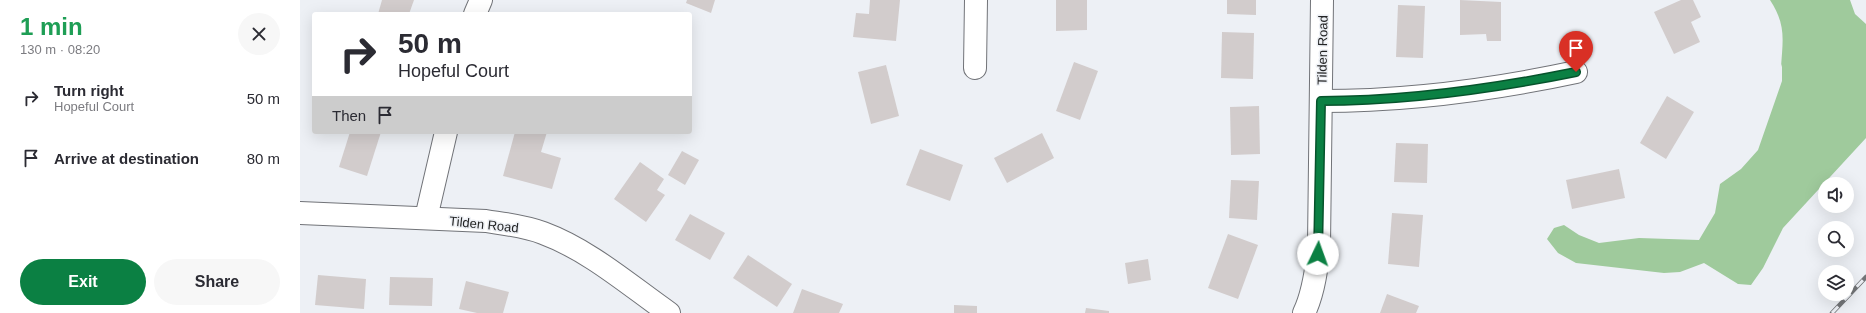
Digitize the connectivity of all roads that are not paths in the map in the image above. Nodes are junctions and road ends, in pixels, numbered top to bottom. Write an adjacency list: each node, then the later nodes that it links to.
1 (480, 0): 4 (street)
2 (976, 0): 5 (street)
3 (1322, 0): 7 (street, Tilden Road)
4 (476, 12)
5 (975, 68)
6 (1576, 72): 7 (street)
7 (1321, 101): 12 (street, Tilden Road)
8 (446, 134): 10 (street)
9 (300, 213): 10 (street, Tilden Road)
10 (426, 218): 11 (street, Tilden Road)
11 (656, 309)
12 (1304, 313)

